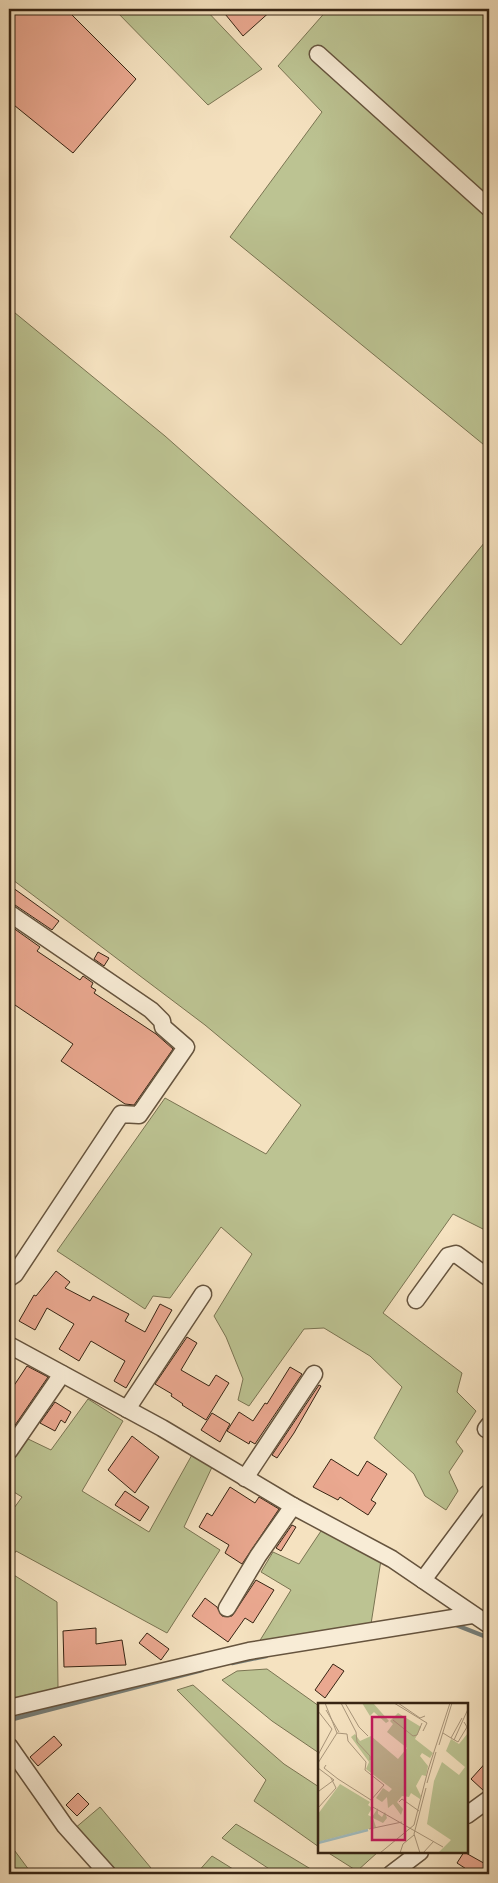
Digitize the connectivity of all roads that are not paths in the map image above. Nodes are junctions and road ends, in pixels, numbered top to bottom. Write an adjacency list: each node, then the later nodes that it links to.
1 (318, 54): 2 (street)
2 (489, 208)
3 (9, 913): 4 (street)
4 (9, 1278)
5 (489, 1278): 7 (street)
6 (203, 1294): 11 (street)
7 (416, 1300)
8 (9, 1345): 9 (street)
9 (62, 1374): 11 (street); 12 (street)
10 (314, 1374): 13 (street)
11 (127, 1409): 13 (street)
12 (9, 1451)
13 (245, 1478): 15 (street)
14 (486, 1494): 16 (street)
15 (293, 1506): 16 (street); 17 (street)
16 (423, 1580): 18 (street)
17 (227, 1608)
18 (472, 1615): 19 (street); 20 (street)
19 (489, 1625)
20 (9, 1708)
21 (9, 1746): 25 (street)
22 (489, 1799): 23 (street)
23 (468, 1814)
24 (419, 1853): 26 (street)
25 (108, 1874)
26 (392, 1874)

